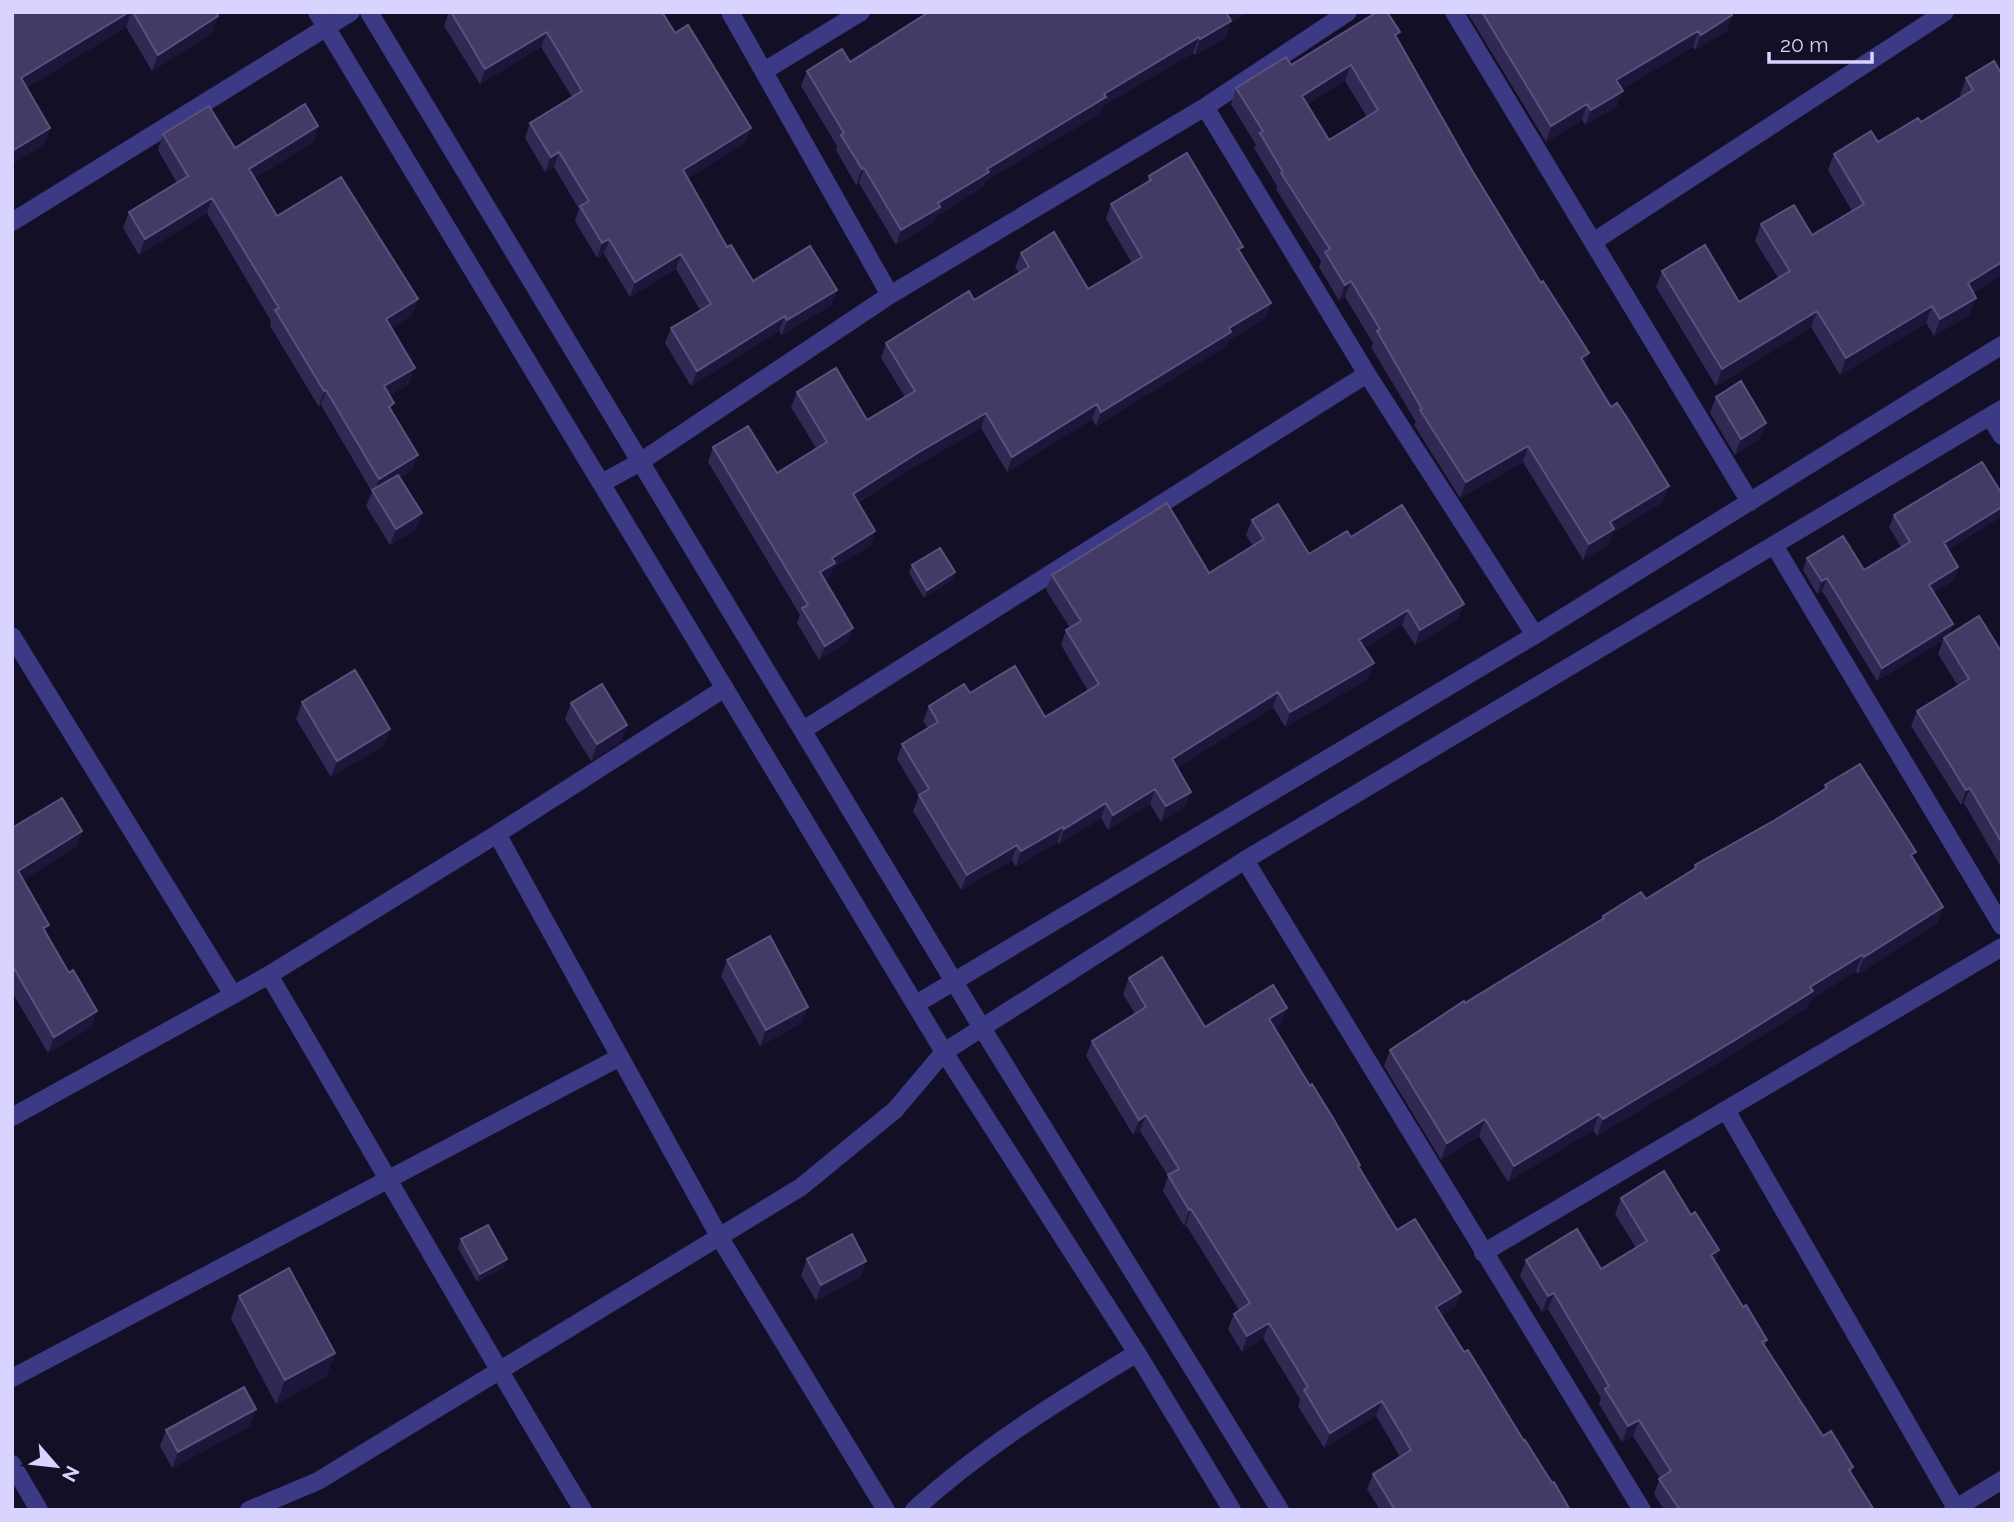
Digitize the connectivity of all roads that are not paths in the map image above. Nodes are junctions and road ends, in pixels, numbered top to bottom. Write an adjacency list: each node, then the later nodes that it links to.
1 (351, 12): 8 (street)
2 (369, 12): 18 (street)
3 (730, 12): 9 (street)
4 (861, 12): 9 (street)
5 (1348, 12): 10 (street)
6 (1454, 12): 12 (street)
7 (1945, 12): 12 (street)
8 (321, 20): 11 (street); 19 (street)
9 (764, 71): 13 (street)
10 (1205, 107): 13 (street); 15 (street)
11 (12, 222)
12 (1592, 242): 20 (street)
13 (890, 295): 18 (street)
14 (2002, 345): 20 (street)
15 (1367, 373): 22 (street); 25 (street)
16 (1996, 413): 17 (street); 21 (street)
17 (2002, 436)
18 (640, 462): 19 (street); 25 (street)
19 (601, 483): 24 (street)
20 (1750, 502): 22 (street)
21 (1774, 545): 27 (street); 28 (street)
22 (1535, 635): 31 (street)
23 (12, 636): 32 (street)
24 (725, 688): 26 (street); 33 (street)
25 (803, 730): 31 (street)
26 (497, 834): 30 (street); 36 (street)
27 (1245, 860): 34 (street); 41 (street)
28 (2002, 926)
29 (2002, 947): 37 (street)
30 (268, 975): 32 (street); 39 (street)
31 (954, 980): 33 (street); 34 (street)
32 (233, 993): 38 (street)
33 (916, 1004): 35 (street)
34 (982, 1027): 35 (street); 54 (street)
35 (944, 1052): 40 (street); 42 (street)
36 (620, 1057): 39 (street); 40 (street)
37 (1726, 1110): 41 (street); 47 (street)
38 (12, 1117)
39 (389, 1177): 43 (street); 44 (street)
40 (720, 1238): 43 (street); 51 (street)
41 (1483, 1252): 55 (street)
42 (1137, 1353): 52 (street); 53 (street)
43 (499, 1372): 49 (street); 50 (street)
44 (12, 1378)
45 (12, 1464): 48 (street)
46 (2002, 1480): 47 (street)
47 (1954, 1509)
48 (39, 1510)
49 (249, 1510)
50 (583, 1510)
51 (886, 1510)
52 (914, 1510)
53 (1232, 1510)
54 (1280, 1510)
55 (1642, 1510)

